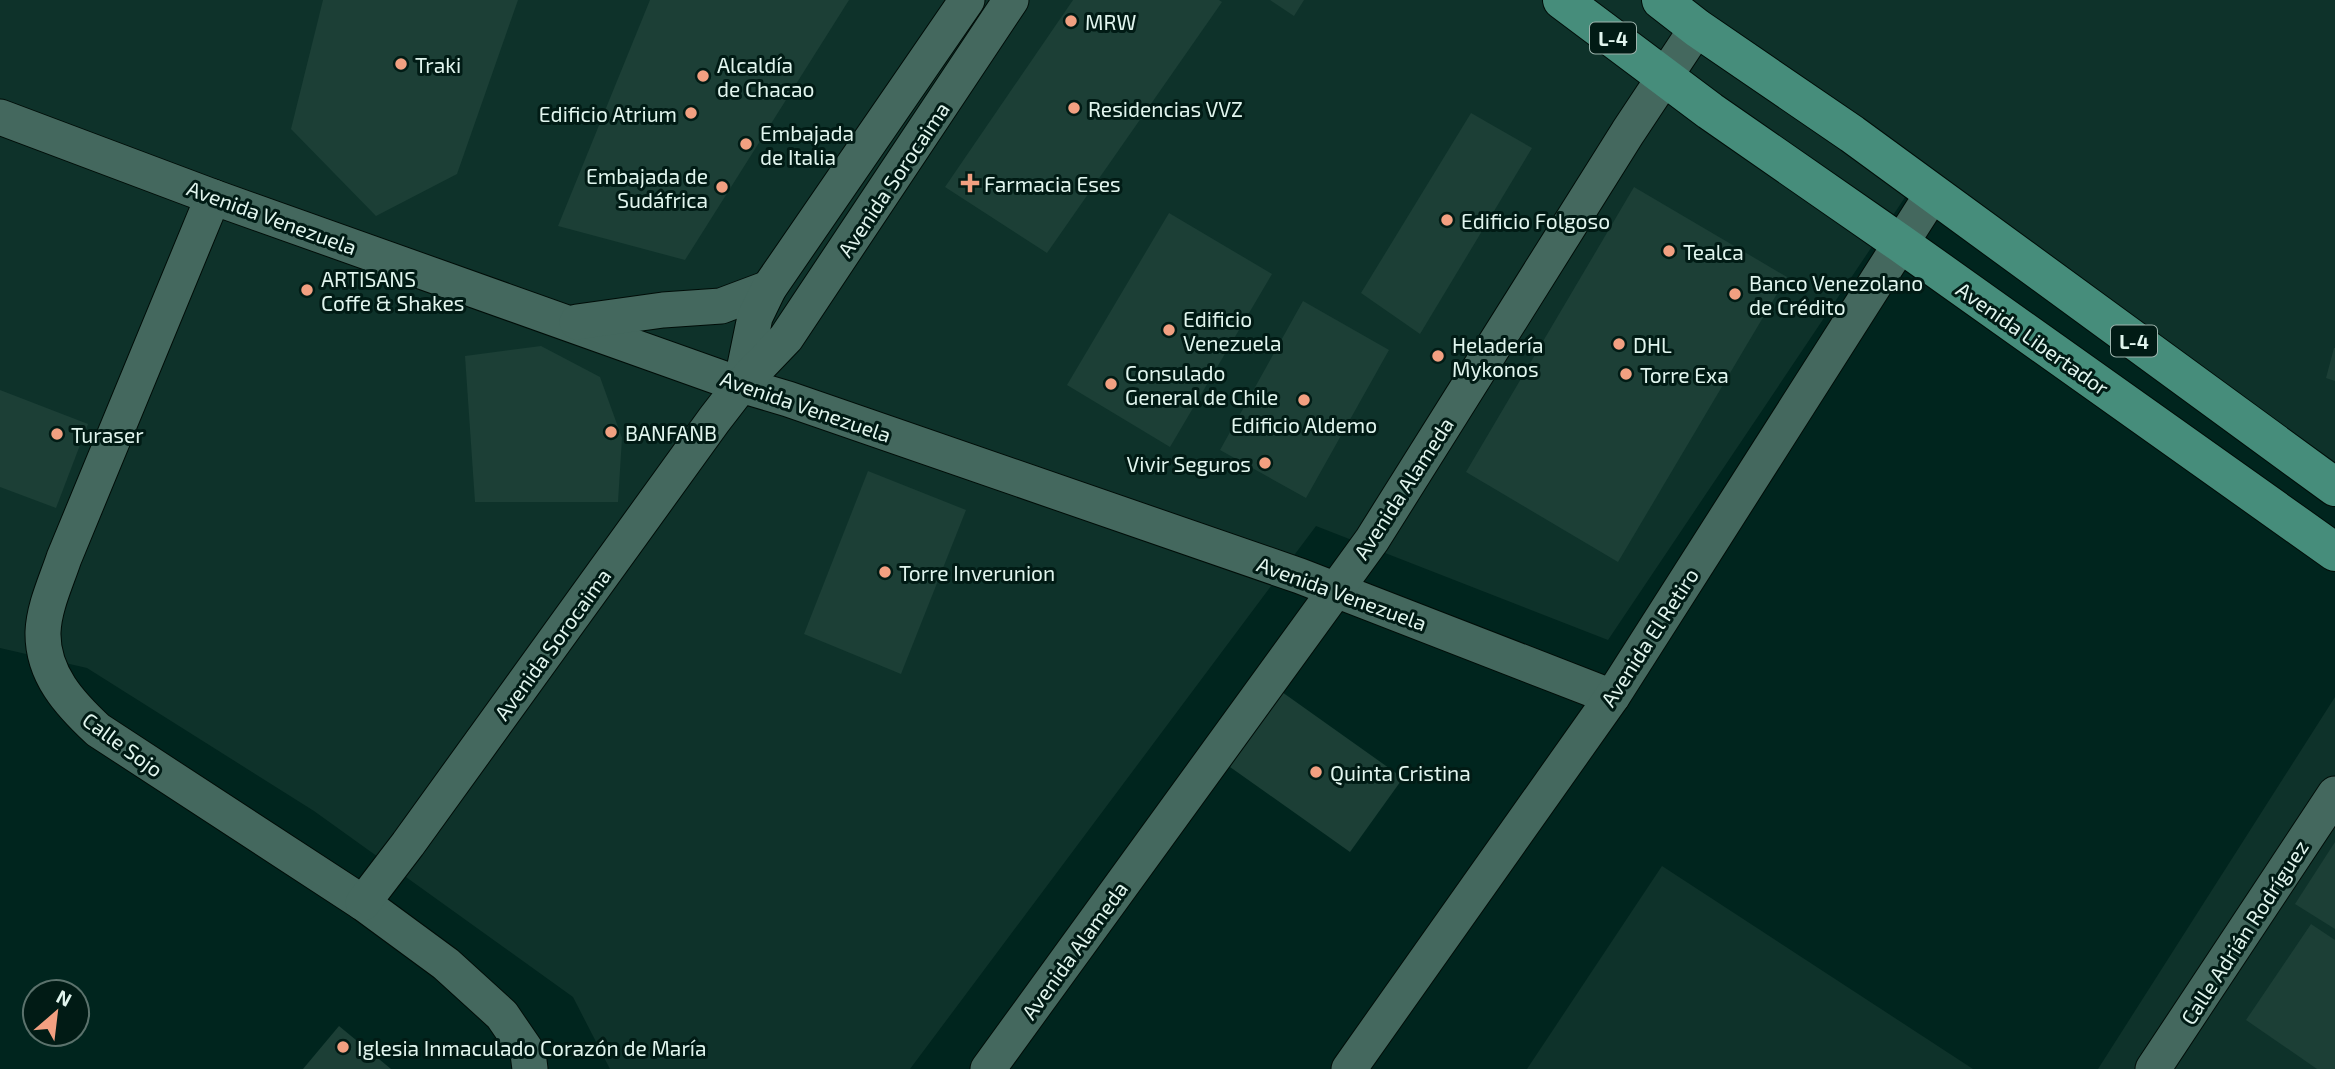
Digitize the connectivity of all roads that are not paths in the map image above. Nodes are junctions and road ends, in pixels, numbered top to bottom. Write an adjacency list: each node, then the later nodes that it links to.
1 (967, 0): 11 (street, Avenida Sorocaima)
2 (1012, 0): 13 (street, Avenida Sorocaima)
3 (1562, 0): 6 (main road, Avenida Libertador / L-4)
4 (1661, 0): 5 (main road, L-4)
5 (1691, 14): 6 (street, Avenida Alameda); 8 (main road, L-4)
6 (1664, 77): 10 (main road, Avenida Libertador / L-4); 16 (street, Avenida Alameda)
7 (0, 117): 9 (street, Avenida Venezuela)
8 (1933, 193): 10 (street, Avenida El Retiro); 14 (main road, L-4)
9 (214, 197): 12 (street, Avenida Venezuela); 19 (street, Calle Sojo)
10 (1900, 243): 15 (main road, Avenida Libertador / L-4); 17 (street, Avenida El Retiro)
11 (769, 288): 12 (street); 13 (street, Avenida Sorocaima)
12 (569, 323): 13 (street, Avenida Venezuela)
13 (741, 385): 16 (street, Avenida Venezuela); 19 (street, Avenida Sorocaima)
14 (2335, 487)
15 (2335, 552)
16 (1337, 590): 17 (street, Avenida Venezuela); 21 (street, Avenida Alameda)
17 (1612, 696): 22 (street, Avenida El Retiro)
18 (2335, 794): 23 (street, Calle Adrián Rodríguez)
19 (363, 903): 20 (street, Calle Sojo)
20 (530, 1069)
21 (988, 1069)
22 (1349, 1069)
23 (2153, 1069)

